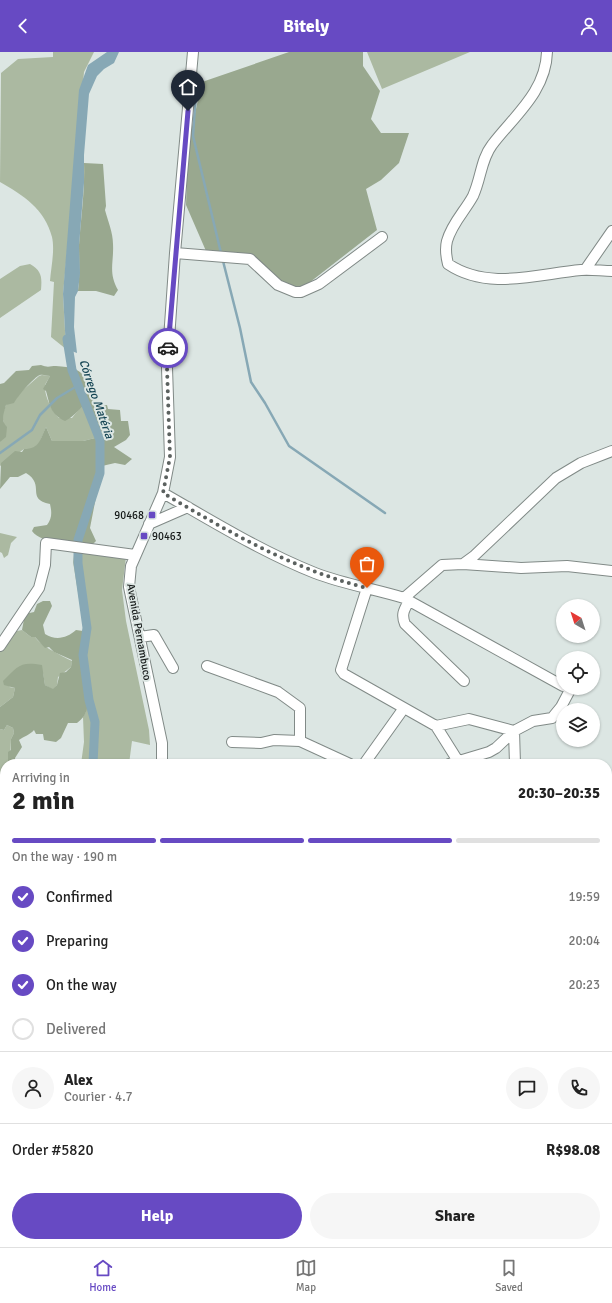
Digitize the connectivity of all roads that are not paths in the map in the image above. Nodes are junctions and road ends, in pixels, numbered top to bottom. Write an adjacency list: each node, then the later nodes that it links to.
1 (193, 52): 5 (street, Avenida Pernambuco)
2 (546, 52): 6 (street)
3 (612, 231): 6 (street)
4 (382, 238): 5 (street)
5 (175, 253): 9 (street, Avenida Pernambuco)
6 (582, 270): 7 (street)
7 (612, 271)
8 (612, 451): 13 (street)
9 (163, 493): 10 (street); 11 (street, Avenida Pernambuco)
10 (188, 507): 11 (street); 15 (street)
11 (149, 524): 12 (street, Avenida Pernambuco)
12 (135, 555): 17 (street, Avenida Pernambuco); 18 (street)
13 (463, 564): 14 (street); 16 (street)
14 (612, 571)
15 (367, 588): 16 (street); 24 (street)
16 (406, 600): 21 (street); 22 (street)
17 (140, 637): 20 (street); 29 (street, Avenida Pernambuco)
18 (0, 646)
19 (207, 666): 27 (street)
20 (173, 668)
21 (464, 681)
22 (556, 682)
23 (564, 695): 26 (street)
24 (404, 708): 25 (street); 31 (street)
25 (436, 726): 26 (street); 32 (street)
26 (514, 731): 33 (street); 34 (street)
27 (300, 741): 28 (street); 30 (street)
28 (232, 742)
29 (162, 759)
30 (339, 759)
31 (368, 759)
32 (452, 759)
33 (467, 759)
34 (515, 759)

